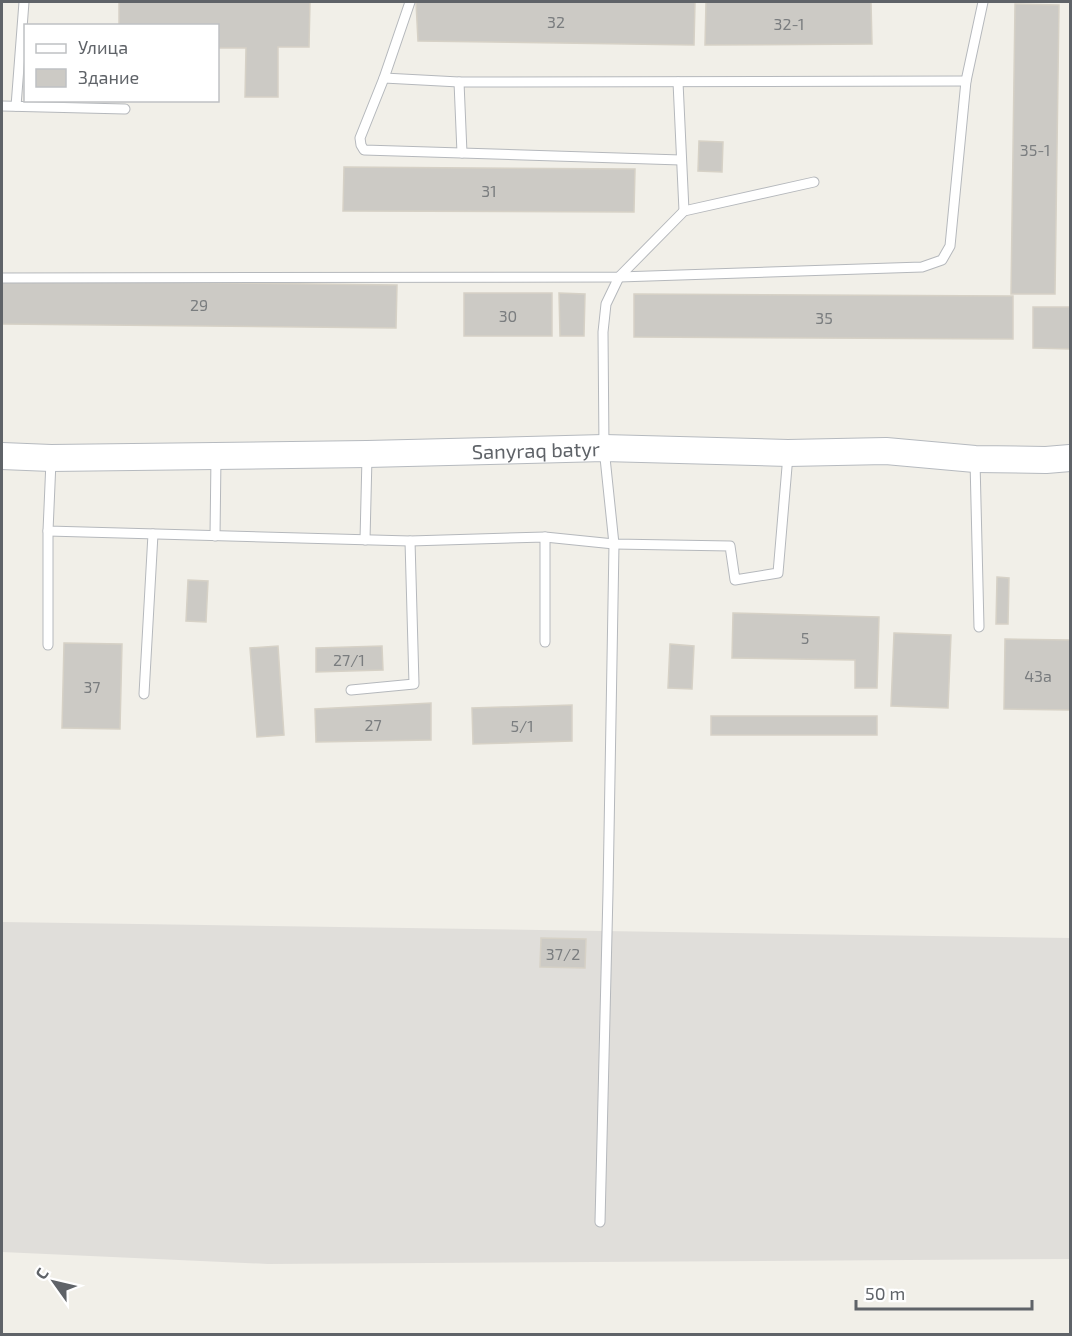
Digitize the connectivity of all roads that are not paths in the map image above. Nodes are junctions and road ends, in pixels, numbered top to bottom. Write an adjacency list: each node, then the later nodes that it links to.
1 (24, 2): 9 (lane)
2 (410, 2): 4 (lane)
3 (983, 2): 5 (lane)
4 (384, 78): 6 (lane); 11 (lane)
5 (966, 81): 7 (lane); 15 (lane)
6 (459, 82): 7 (lane); 11 (lane)
7 (678, 82): 12 (lane)
8 (2, 106): 9 (lane)
9 (16, 106): 10 (lane)
10 (125, 109)
11 (462, 153): 12 (lane)
12 (681, 160): 14 (lane)
13 (814, 182): 14 (lane)
14 (684, 212): 15 (lane)
15 (619, 277): 16 (lane); 17 (lane)
16 (2, 278)
17 (604, 448): 18 (street, Sanyraq batyr); 19 (street, Sanyraq batyr); 31 (lane)
18 (788, 453): 24 (street, Sanyraq batyr); 31 (lane)
19 (368, 454): 21 (street, Sanyraq batyr); 29 (lane)
20 (2, 456): 22 (street, Sanyraq batyr)
21 (216, 456): 22 (street, Sanyraq batyr); 27 (lane)
22 (51, 458): 25 (lane)
23 (1071, 458): 24 (street, Sanyraq batyr)
24 (975, 459): 32 (lane)
25 (48, 531): 26 (lane); 34 (lane)
26 (153, 534): 27 (lane); 36 (lane)
27 (215, 536): 29 (lane)
28 (545, 537): 30 (lane); 31 (lane); 33 (lane)
29 (365, 540): 30 (lane)
30 (410, 541): 35 (lane)
31 (614, 544): 37 (lane)
32 (979, 627)
33 (545, 642)
34 (48, 645)
35 (351, 690)
36 (144, 694)
37 (600, 1222)

